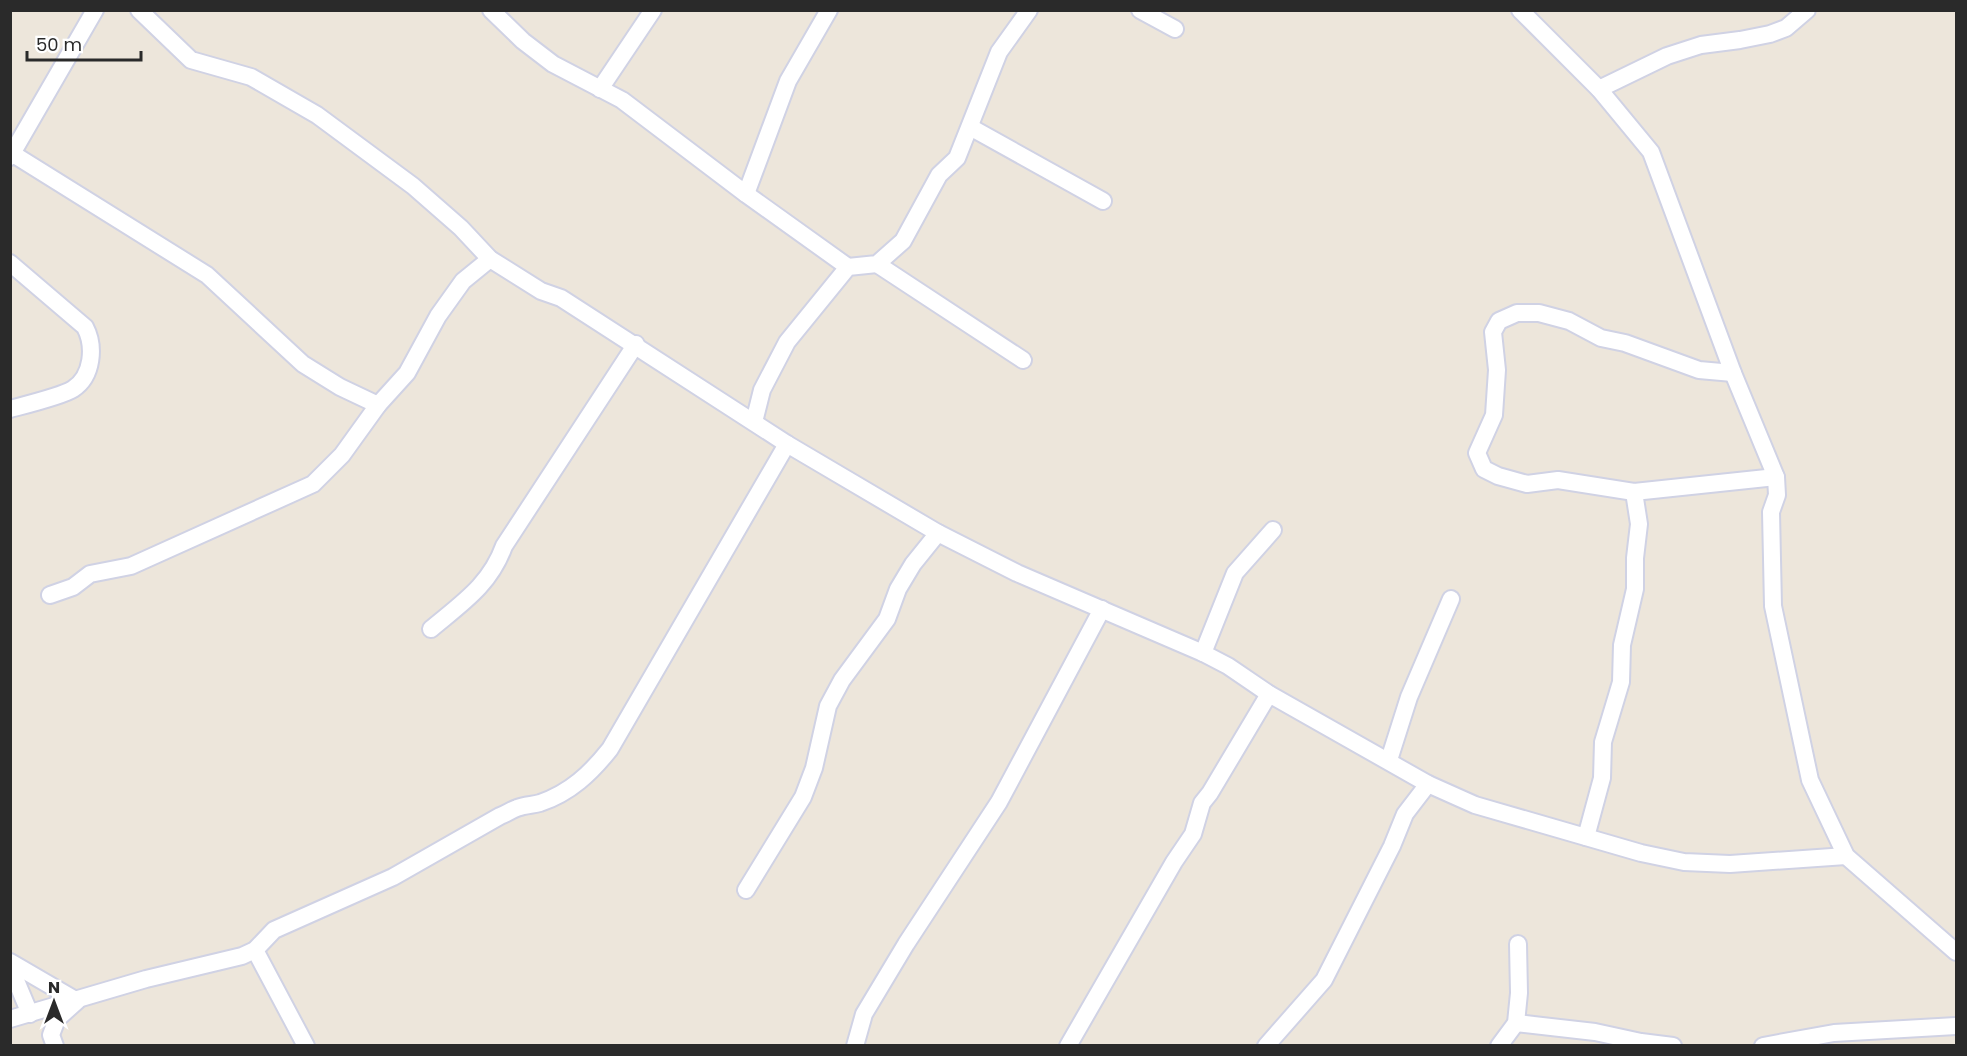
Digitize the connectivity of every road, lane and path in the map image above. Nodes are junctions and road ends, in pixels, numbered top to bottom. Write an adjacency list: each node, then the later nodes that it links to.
1 (95, 10): 14 (street)
2 (139, 10): 17 (street)
3 (491, 10): 11 (street)
4 (653, 10): 11 (street)
5 (829, 10): 15 (street)
6 (1029, 10): 13 (street)
7 (1140, 10): 10 (street)
8 (1520, 10): 12 (street)
9 (1808, 10): 12 (street)
10 (1175, 28)
11 (600, 89): 15 (street)
12 (1599, 89): 23 (street)
13 (970, 127): 16 (street); 19 (street)
14 (12, 155): 24 (street)
15 (746, 194): 20 (street)
16 (1103, 201)
17 (490, 259): 21 (street); 24 (street)
18 (10, 263): 25 (street)
19 (878, 264): 20 (street); 22 (street)
20 (848, 267): 26 (street)
21 (636, 344): 26 (street); 35 (street)
22 (1023, 360)
23 (1733, 373): 28 (street); 29 (street)
24 (378, 405): 32 (street)
25 (10, 409)
26 (754, 422): 27 (street)
27 (787, 444): 31 (street); 44 (street)
28 (1776, 477): 29 (street); 41 (street)
29 (1634, 492): 40 (street)
30 (1273, 530): 36 (street)
31 (938, 533): 34 (street); 42 (street)
32 (50, 595)
33 (1451, 599): 38 (street)
34 (1102, 609): 36 (street); 54 (street)
35 (431, 629)
36 (1203, 653): 37 (street)
37 (1269, 694): 38 (street); 55 (street)
38 (1389, 760): 39 (street)
39 (1428, 784): 40 (street); 56 (street)
40 (1586, 837): 41 (street)
41 (1846, 856): 45 (street)
42 (746, 890)
43 (1518, 944): 50 (street)
44 (255, 950): 47 (street); 53 (street)
45 (1956, 952)
46 (10, 964): 47 (street); 48 (street)
47 (77, 1000): 48 (street); 52 (street)
48 (30, 1014): 49 (street)
49 (10, 1019)
50 (1516, 1023): 57 (street); 58 (street)
51 (1956, 1026): 59 (street)
52 (55, 1046)
53 (306, 1046)
54 (855, 1046)
55 (1068, 1046)
56 (1266, 1046)
57 (1499, 1046)
58 (1673, 1046)
59 (1763, 1046)

